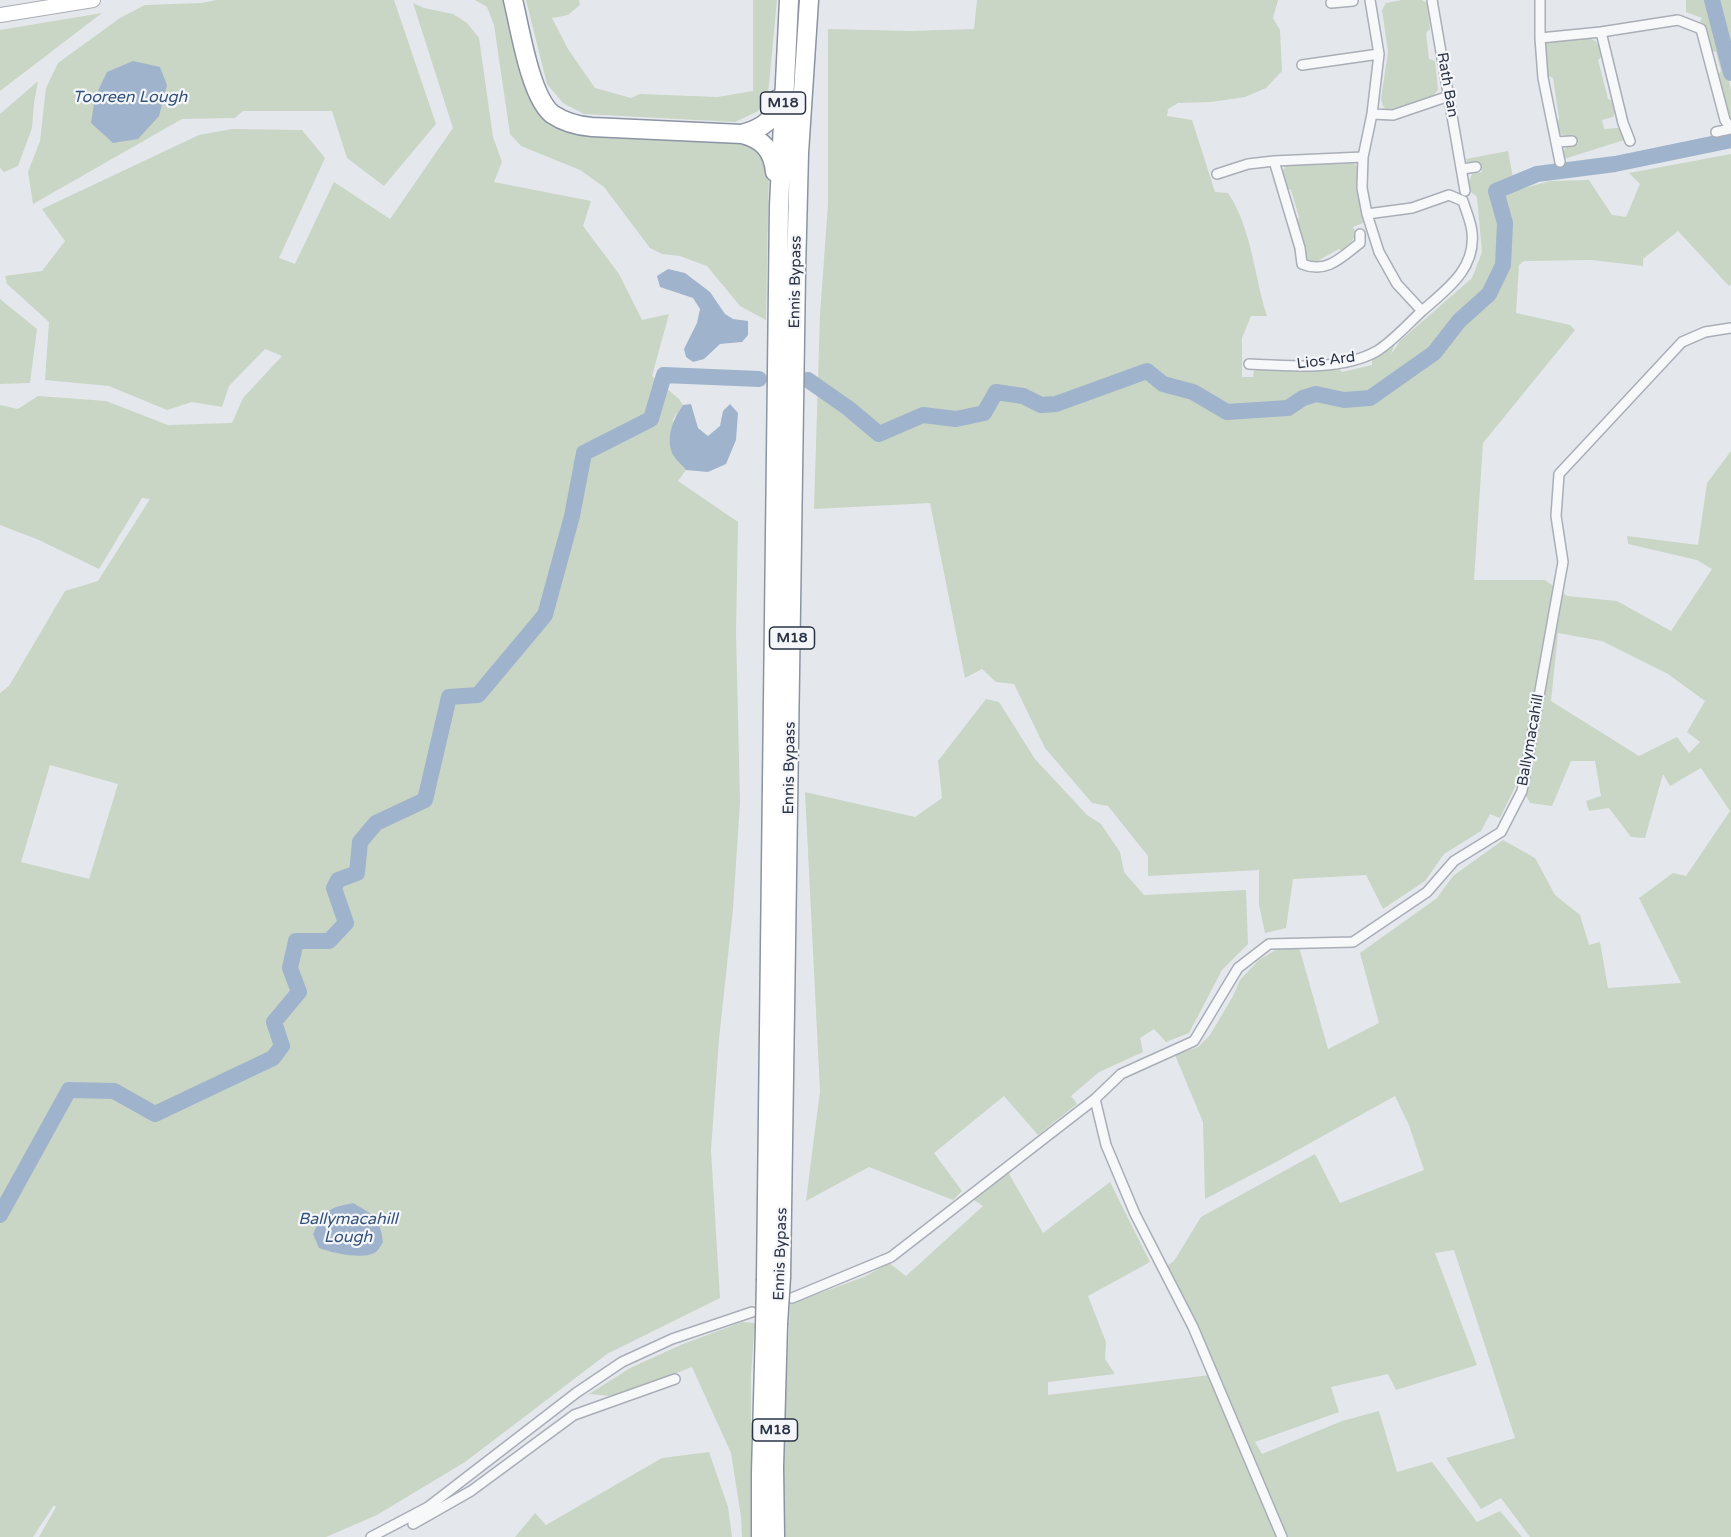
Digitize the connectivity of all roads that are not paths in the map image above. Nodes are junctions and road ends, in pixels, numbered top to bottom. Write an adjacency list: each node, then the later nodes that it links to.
1 (93, 0): 10 (main road)
2 (513, 0): 20 (highway)
3 (789, 0): 11 (highway, Ennis Bypass / M18)
4 (809, 0): 38 (highway, Ennis Bypass / M18)
5 (1356, 0): 9 (street)
6 (1370, 0): 14 (street)
7 (1432, 0): 16 (street, Rath Ban)
8 (1540, 0): 13 (street)
9 (1331, 3)
10 (0, 15)
11 (788, 21): 20 (highway); 31 (highway, Ennis Bypass / M18)
12 (1601, 32): 13 (street); 18 (street); 22 (street)
13 (1540, 38): 23 (street)
14 (1379, 54): 15 (street); 17 (street)
15 (1302, 65)
16 (1449, 96): 17 (street); 28 (street, Rath Ban)
17 (1372, 114): 24 (street)
18 (1731, 129): 19 (street)
19 (1716, 132)
20 (742, 134): 31 (highway)
21 (1572, 141): 23 (street)
22 (1630, 141)
23 (1556, 142): 26 (street)
24 (1363, 157): 25 (street); 32 (street)
25 (1274, 161): 29 (street); 33 (street)
26 (1560, 162)
27 (1476, 167): 28 (street)
28 (1462, 169): 30 (street, Rath Ban)
29 (1217, 174)
30 (1466, 190)
31 (778, 206): 38 (highway, Ennis Bypass / M18)
32 (1367, 214): 34 (street); 34 (street, Lios Ard)
33 (1360, 234)
34 (1422, 311): 36 (street, Lios Ard)
35 (1731, 328): 37 (street, Ballymacahill)
36 (1249, 364)
37 (1095, 1100): 39 (street, Ballymacahill); 51 (street)
38 (773, 1278): 41 (highway, Ennis Bypass / M18, bridge)
39 (792, 1298)
40 (752, 1312): 43 (street)
41 (771, 1326): 49 (highway, Ennis Bypass / M18); 50 (highway, Ennis Bypass / M18)
42 (675, 1379): 44 (street)
43 (576, 1393): 44 (street); 45 (street)
44 (587, 1411): 46 (street)
45 (462, 1480): 46 (street); 48 (street)
46 (471, 1491): 47 (street)
47 (413, 1524)
48 (370, 1537)
49 (762, 1537)
50 (775, 1537)
51 (1282, 1537)

